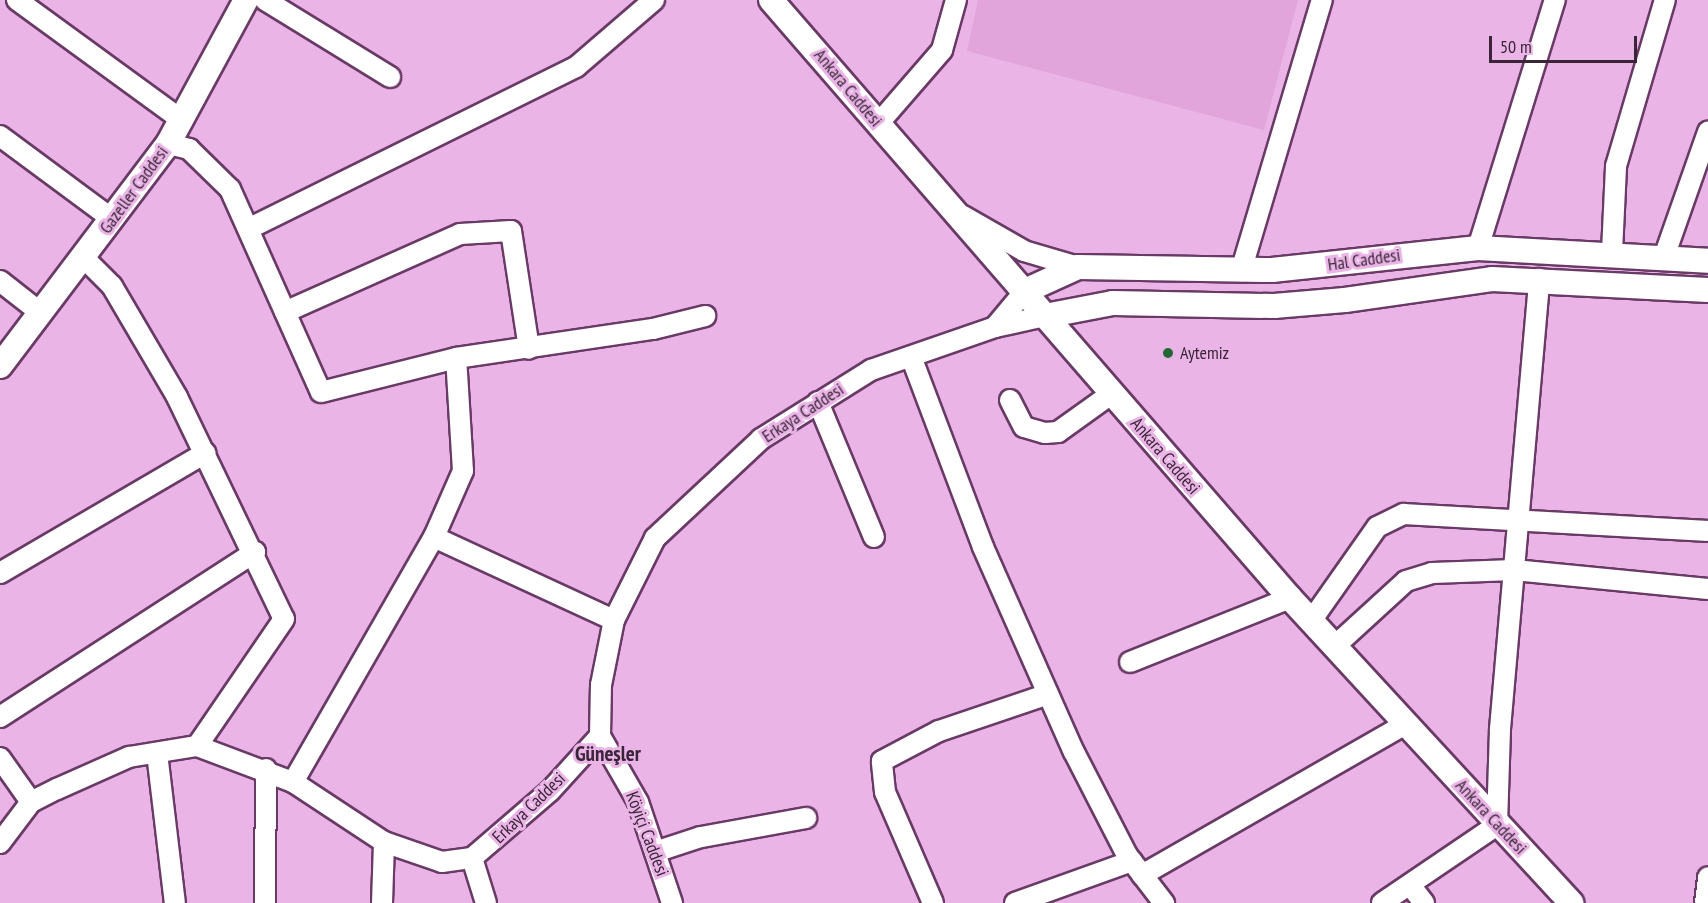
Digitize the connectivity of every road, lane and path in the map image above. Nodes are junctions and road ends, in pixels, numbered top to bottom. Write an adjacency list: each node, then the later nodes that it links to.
1 (17, 0): 11 (street)
2 (246, 0): 11 (street, Gazeller Caddesi)
3 (265, 0): 10 (street)
4 (654, 0): 18 (street)
5 (771, 0): 12 (street, Ankara Caddesi)
6 (956, 0): 12 (street)
7 (1322, 0): 25 (street)
8 (1555, 0): 19 (street)
9 (1665, 0): 20 (street)
10 (390, 77)
11 (183, 121): 15 (street, Gazeller Caddesi)
12 (878, 124): 16 (street, Ankara Caddesi)
13 (1708, 132): 21 (street)
14 (0, 136): 17 (street)
15 (168, 144): 17 (street, Gazeller Caddesi); 18 (street)
16 (949, 208): 24 (street); 29 (street, Ankara Caddesi)
17 (112, 219): 22 (street, Gazeller Caddesi)
18 (250, 228): 30 (street)
19 (1478, 248): 20 (street, Hal Caddesi); 25 (street, Hal Caddesi)
20 (1612, 252): 21 (street, Hal Caddesi)
21 (1665, 257): 23 (street, Hal Caddesi)
22 (84, 258): 31 (street, Gazeller Caddesi); 42 (street)
23 (1708, 261)
24 (1078, 267): 25 (street, Hal Caddesi); 29 (street, Hal Caddesi)
25 (1241, 270)
26 (1539, 279): 28 (street, Hal Caddesi); 33 (street, Hal Caddesi); 43 (street)
27 (0, 281): 31 (street)
28 (1708, 290)
29 (1024, 291): 33 (street, Ankara Caddesi); 34 (street)
30 (285, 312): 35 (street); 36 (street)
31 (40, 313): 38 (street, Gazeller Caddesi)
32 (705, 316): 35 (street)
33 (1045, 316): 34 (street, Erkaya Caddesi); 39 (street, Ankara Caddesi)
34 (995, 327): 37 (street, Erkaya Caddesi)
35 (529, 349): 36 (street)
36 (456, 358): 45 (street)
37 (912, 359): 41 (street, Erkaya Caddesi); 56 (street)
38 (0, 366)
39 (1111, 394): 40 (street); 51 (street, Ankara Caddesi)
40 (1010, 400)
41 (818, 402): 46 (street); 52 (street, Erkaya Caddesi)
42 (205, 453): 47 (street); 49 (street)
43 (1519, 517): 44 (street); 48 (street); 53 (street)
44 (1708, 531)
45 (434, 537): 52 (street); 64 (street)
46 (874, 537)
47 (255, 552): 57 (street); 60 (street)
48 (1514, 570): 50 (street); 54 (street); 67 (street)
49 (0, 573)
50 (1708, 590)
51 (1290, 598): 53 (street, Ankara Caddesi); 55 (street)
52 (614, 620): 59 (street, Erkaya Caddesi)
53 (1311, 621): 54 (street, Ankara Caddesi)
54 (1336, 645): 58 (street, Ankara Caddesi)
55 (1130, 662)
56 (1048, 694): 72 (street); 80 (street)
57 (0, 717)
58 (1406, 724): 67 (street, Ankara Caddesi); 72 (street)
59 (600, 736): 70 (street, Köyiçi Caddesi); 71 (street, Erkaya Caddesi)
60 (196, 746): 61 (street); 63 (street)
61 (157, 753): 65 (street); 75 (street)
62 (0, 758): 65 (street)
63 (266, 770): 64 (street); 76 (street)
64 (292, 782): 68 (street)
65 (31, 802): 69 (street)
66 (806, 818): 70 (street)
67 (1497, 825): 74 (street); 85 (street, Ankara Caddesi)
68 (384, 842): 71 (street); 77 (street)
69 (0, 843)
70 (655, 852): 79 (street, Köyiçi Caddesi)
71 (472, 858): 78 (street)
72 (1137, 868): 81 (street); 82 (street)
73 (1708, 878): 86 (street)
74 (1410, 885): 83 (street); 84 (street)
75 (175, 903)
76 (265, 903)
77 (382, 903)
78 (486, 903)
79 (672, 903)
80 (933, 903)
81 (1015, 903)
82 (1164, 903)
83 (1382, 903)
84 (1424, 903)
85 (1570, 903)
86 (1705, 903)

